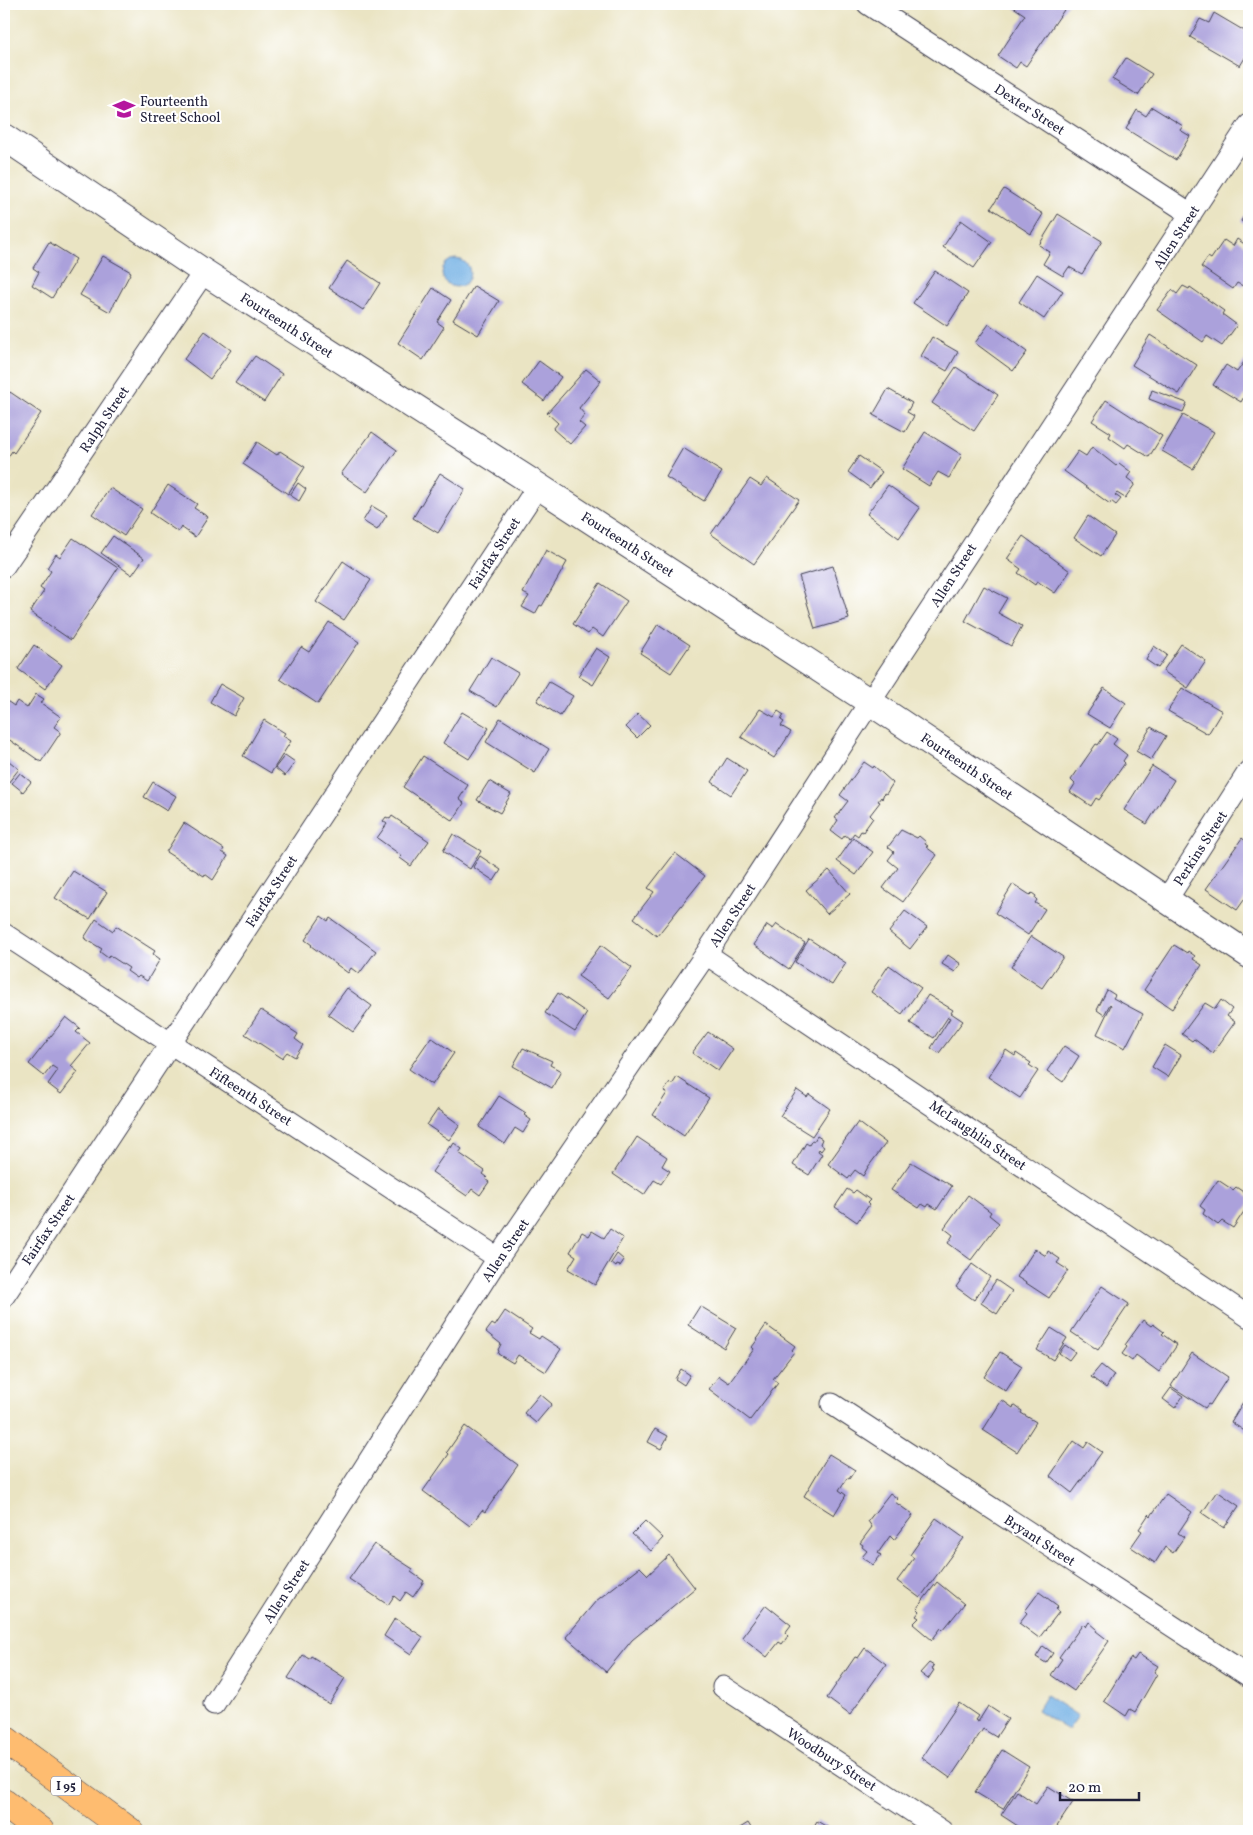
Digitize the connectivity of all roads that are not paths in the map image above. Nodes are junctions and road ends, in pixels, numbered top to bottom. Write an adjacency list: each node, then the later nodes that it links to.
1 (868, 4): 4 (street, Dexter Street)
2 (1249, 125): 4 (street, Allen Street)
3 (4, 138): 5 (street, Fourteenth Street)
4 (1192, 214): 8 (street, Allen Street)
5 (204, 272): 6 (street, Fourteenth Street); 7 (street, Ralph Street)
6 (538, 486): 8 (street, Fourteenth Street); 14 (street, Fairfax Street)
7 (4, 566)
8 (870, 702): 10 (street, Fourteenth Street); 12 (street, Allen Street)
9 (1249, 772): 10 (street, Perkins Street)
10 (1167, 899): 13 (street, Fourteenth Street)
11 (4, 934): 14 (street, Fifteenth Street)
12 (706, 954): 15 (street, Allen Street); 17 (street, McLaughlin Street)
13 (1249, 955)
14 (171, 1044): 15 (street, Fifteenth Street); 16 (street, Fairfax Street)
15 (498, 1258): 21 (street, Allen Street)
16 (4, 1296)
17 (1249, 1317)
18 (832, 1404): 19 (street, Bryant Street)
19 (1249, 1676)
20 (723, 1687): 26 (street, Woodbury Street)
21 (214, 1704)
22 (4, 1739): 25 (highway, I 95)
23 (4, 1803): 24 (highway)
24 (40, 1831)
25 (129, 1831)
26 (942, 1831)

